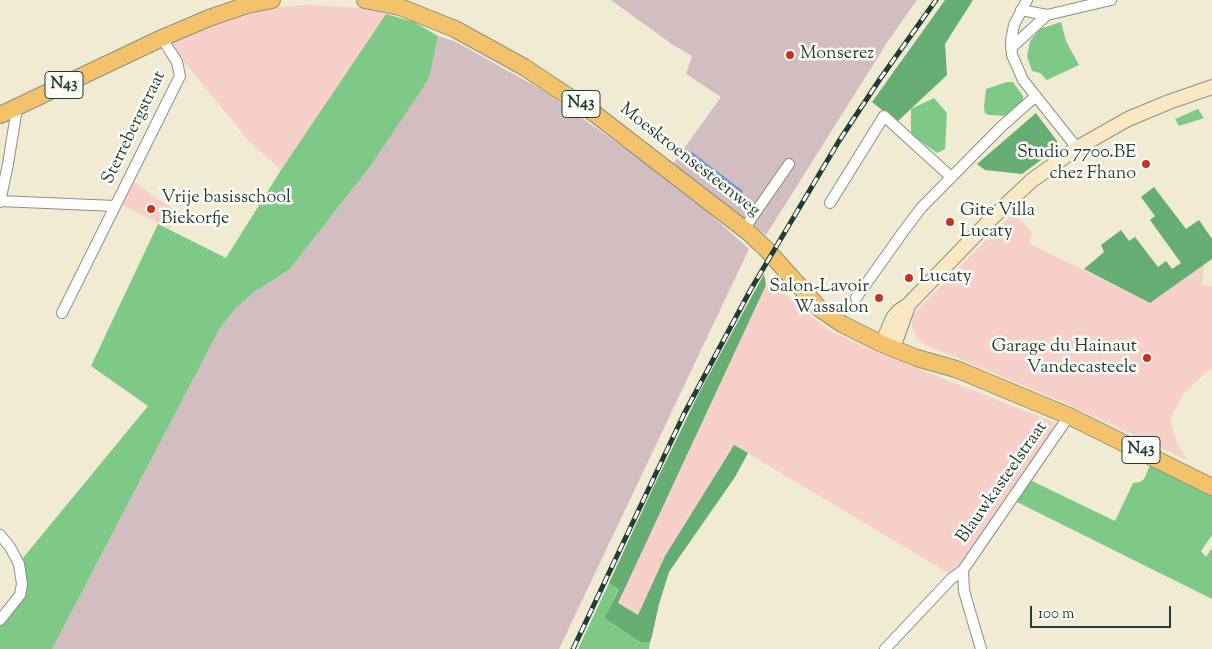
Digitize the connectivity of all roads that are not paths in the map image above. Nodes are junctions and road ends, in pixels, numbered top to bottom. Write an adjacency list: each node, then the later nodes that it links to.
1 (272, 0): 7 (main road, N43)
2 (365, 0): 19 (main road, Moeskroensesteenweg / N43)
3 (1027, 0): 5 (street)
4 (1111, 0): 6 (street)
5 (1021, 10): 6 (street); 8 (street)
6 (1047, 15): 8 (street)
7 (162, 38): 11 (main road, N43); 18 (street, Sterrebergstraat)
8 (1011, 48): 10 (street)
9 (1212, 87): 13 (main road)
10 (1036, 96): 13 (street); 15 (street)
11 (17, 108): 12 (main road, N43); 16 (street)
12 (0, 115)
13 (1077, 148): 22 (main road)
14 (789, 164): 19 (street)
15 (950, 177): 17 (street); 20 (street)
16 (0, 202): 18 (street, Sterrebergstraat)
17 (830, 203)
18 (115, 206): 21 (street, Sterrebergstraat)
19 (744, 229): 22 (main road, Moeskroensesteenweg / N43)
20 (856, 298)
21 (62, 313)
22 (888, 346): 23 (main road, N43)
23 (1069, 416): 24 (main road, N43); 26 (street, Blauwkasteelstraat)
24 (1212, 487)
25 (0, 535): 27 (street)
26 (963, 570): 28 (street, Blauwkasteelstraat); 29 (street, Blauwkasteelstraat)
27 (0, 620)
28 (884, 649)
29 (980, 649)

